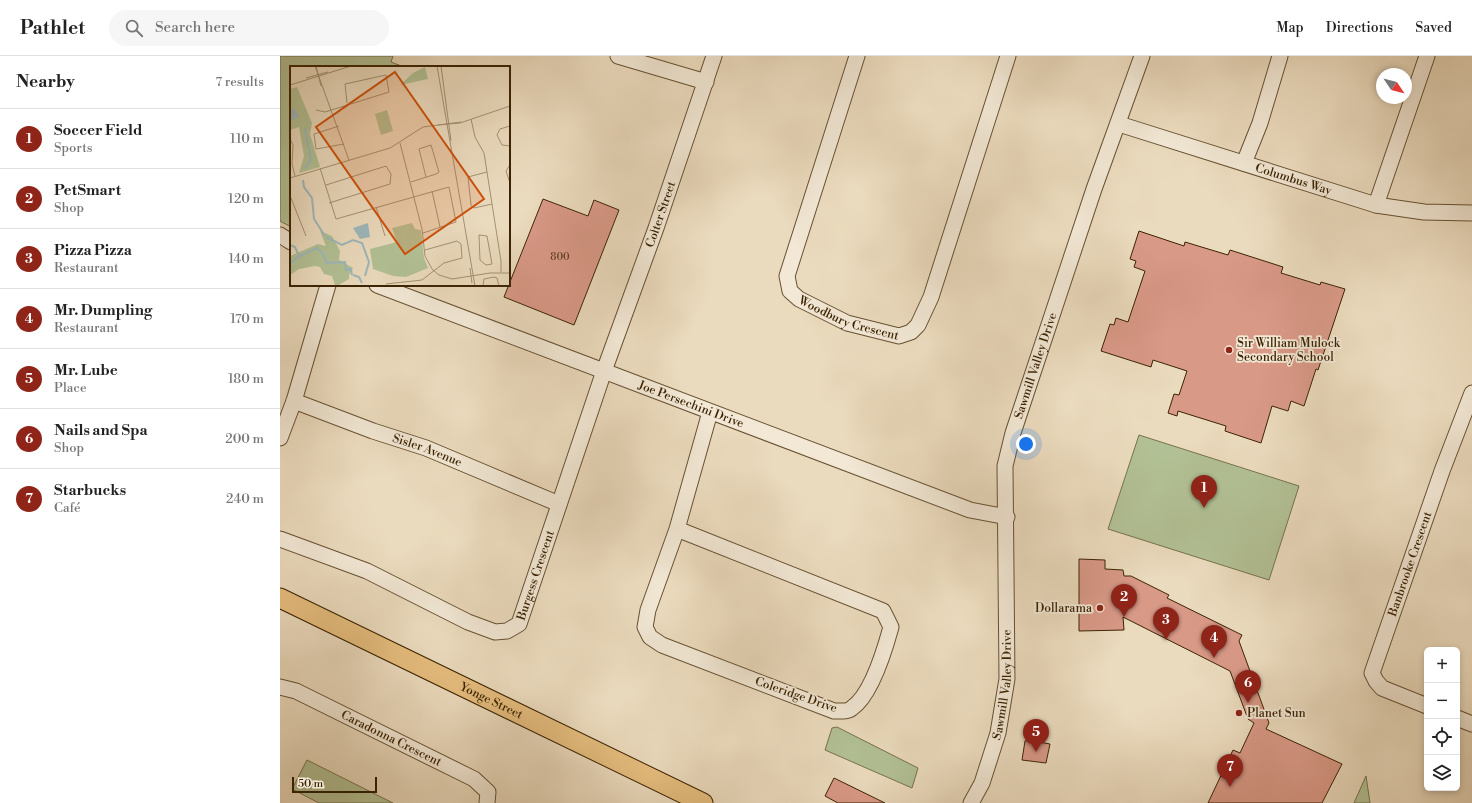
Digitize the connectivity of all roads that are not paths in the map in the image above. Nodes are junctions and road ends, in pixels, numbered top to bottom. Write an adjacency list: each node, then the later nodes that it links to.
1 (618, 56): 8 (street)
2 (714, 56): 8 (street, Colter Street)
3 (857, 56): 4 (street, Woodbury Crescent)
4 (1008, 56)
5 (1142, 56): 9 (street, Sawmill Valley Drive)
6 (1280, 56): 10 (street)
7 (1427, 56): 11 (street)
8 (706, 82): 17 (street, Colter Street)
9 (1119, 124): 10 (street, Columbus Way); 23 (street, Sawmill Valley Drive)
10 (1244, 163): 11 (street, Columbus Way)
11 (1376, 205): 12 (street, Columbus Way)
12 (1472, 212)
13 (280, 235): 14 (street)
14 (290, 241)
15 (328, 286): 19 (street)
16 (380, 286): 17 (street, Joe Persechini Drive)
17 (604, 371): 20 (street, Joe Persechini Drive); 22 (street, Burgess Crescent)
18 (1472, 393): 28 (street, Banbrooke Crescent)
19 (294, 401): 21 (street); 22 (street, Sisler Avenue)
20 (710, 412): 23 (street, Joe Persechini Drive); 24 (street, Coleridge Drive)
21 (280, 438)
22 (559, 504): 25 (street, Burgess Crescent)
23 (1007, 517): 33 (street, Sawmill Valley Drive)
24 (676, 530): 24 (street, Coleridge Drive)
25 (280, 539)
26 (280, 598): 32 (main road, Yonge Street)
27 (280, 687): 31 (street, Caradonna Crescent)
28 (1424, 705)
29 (1460, 719): 30 (street)
30 (1472, 724)
31 (487, 803)
32 (703, 803)
33 (971, 803)

